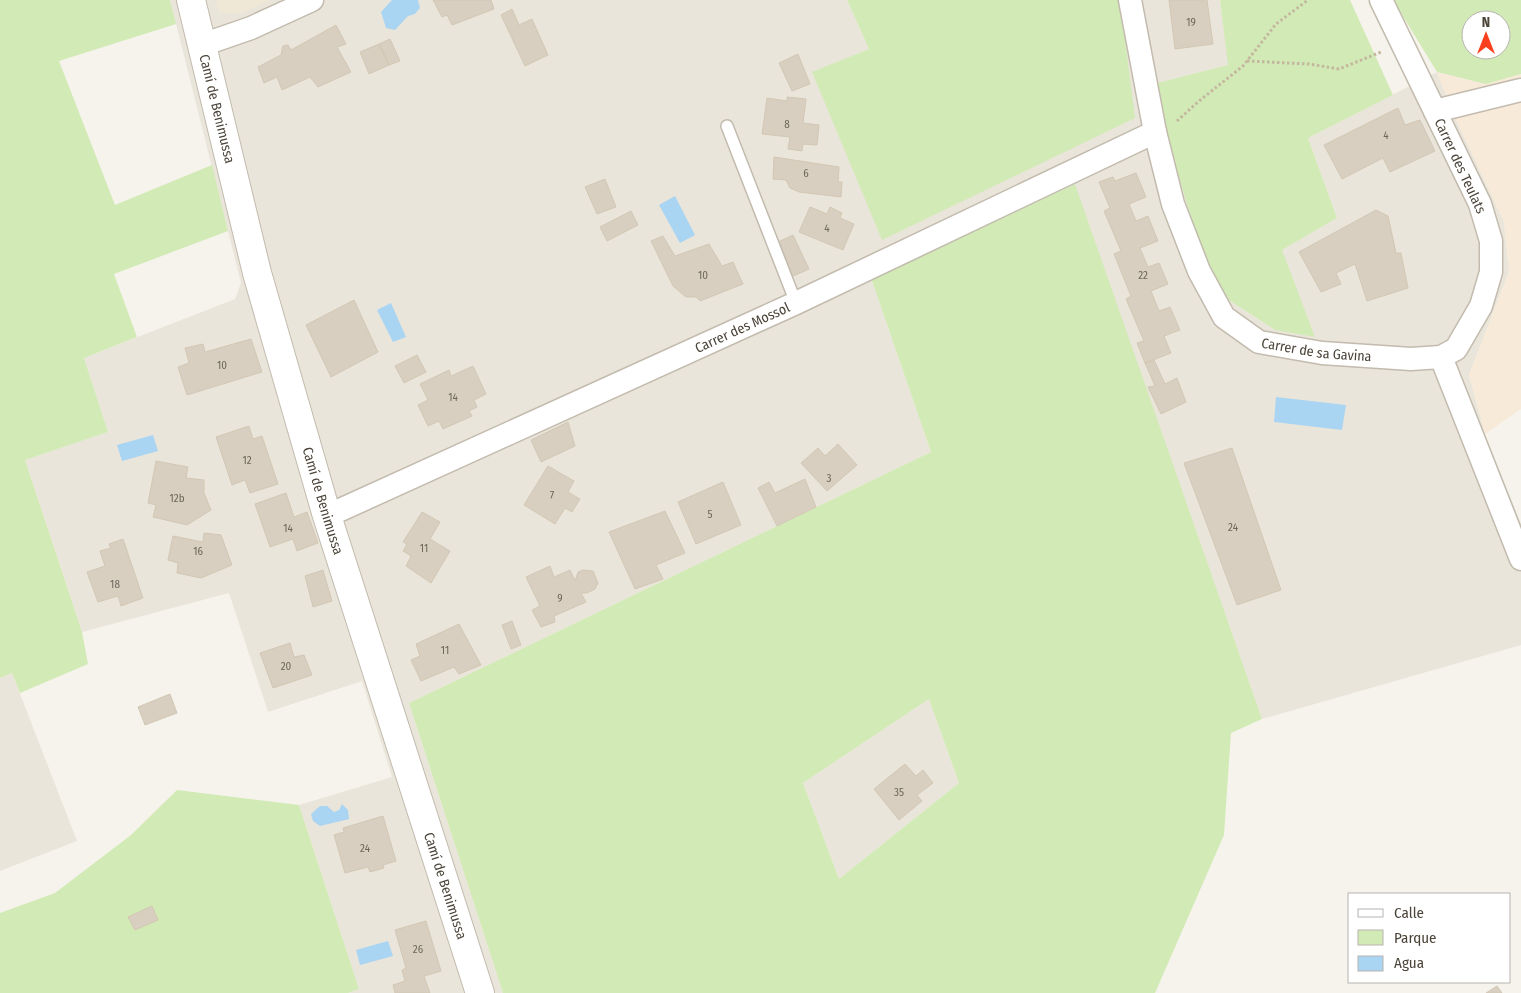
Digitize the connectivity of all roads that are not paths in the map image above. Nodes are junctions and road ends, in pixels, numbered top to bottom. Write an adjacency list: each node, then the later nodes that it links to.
1 (191, 0): 5 (street, Camí de Benimussa)
2 (312, 0): 5 (street)
3 (1130, 0): 9 (street, Carrer de sa Gavina)
4 (1381, 0): 7 (street, Carrer des Teulats)
5 (202, 45): 12 (street, Camí de Benimussa)
6 (1521, 90): 7 (street)
7 (1434, 111): 11 (street, Carrer des Teulats)
8 (727, 126): 10 (lane)
9 (1155, 132): 10 (street, Carrer des Mossol); 11 (street, Carrer de sa Gavina)
10 (796, 303): 12 (street, Carrer des Mossol)
11 (1441, 357): 13 (street)
12 (327, 516): 14 (street, Camí de Benimussa)
13 (1521, 559)
14 (480, 993)

